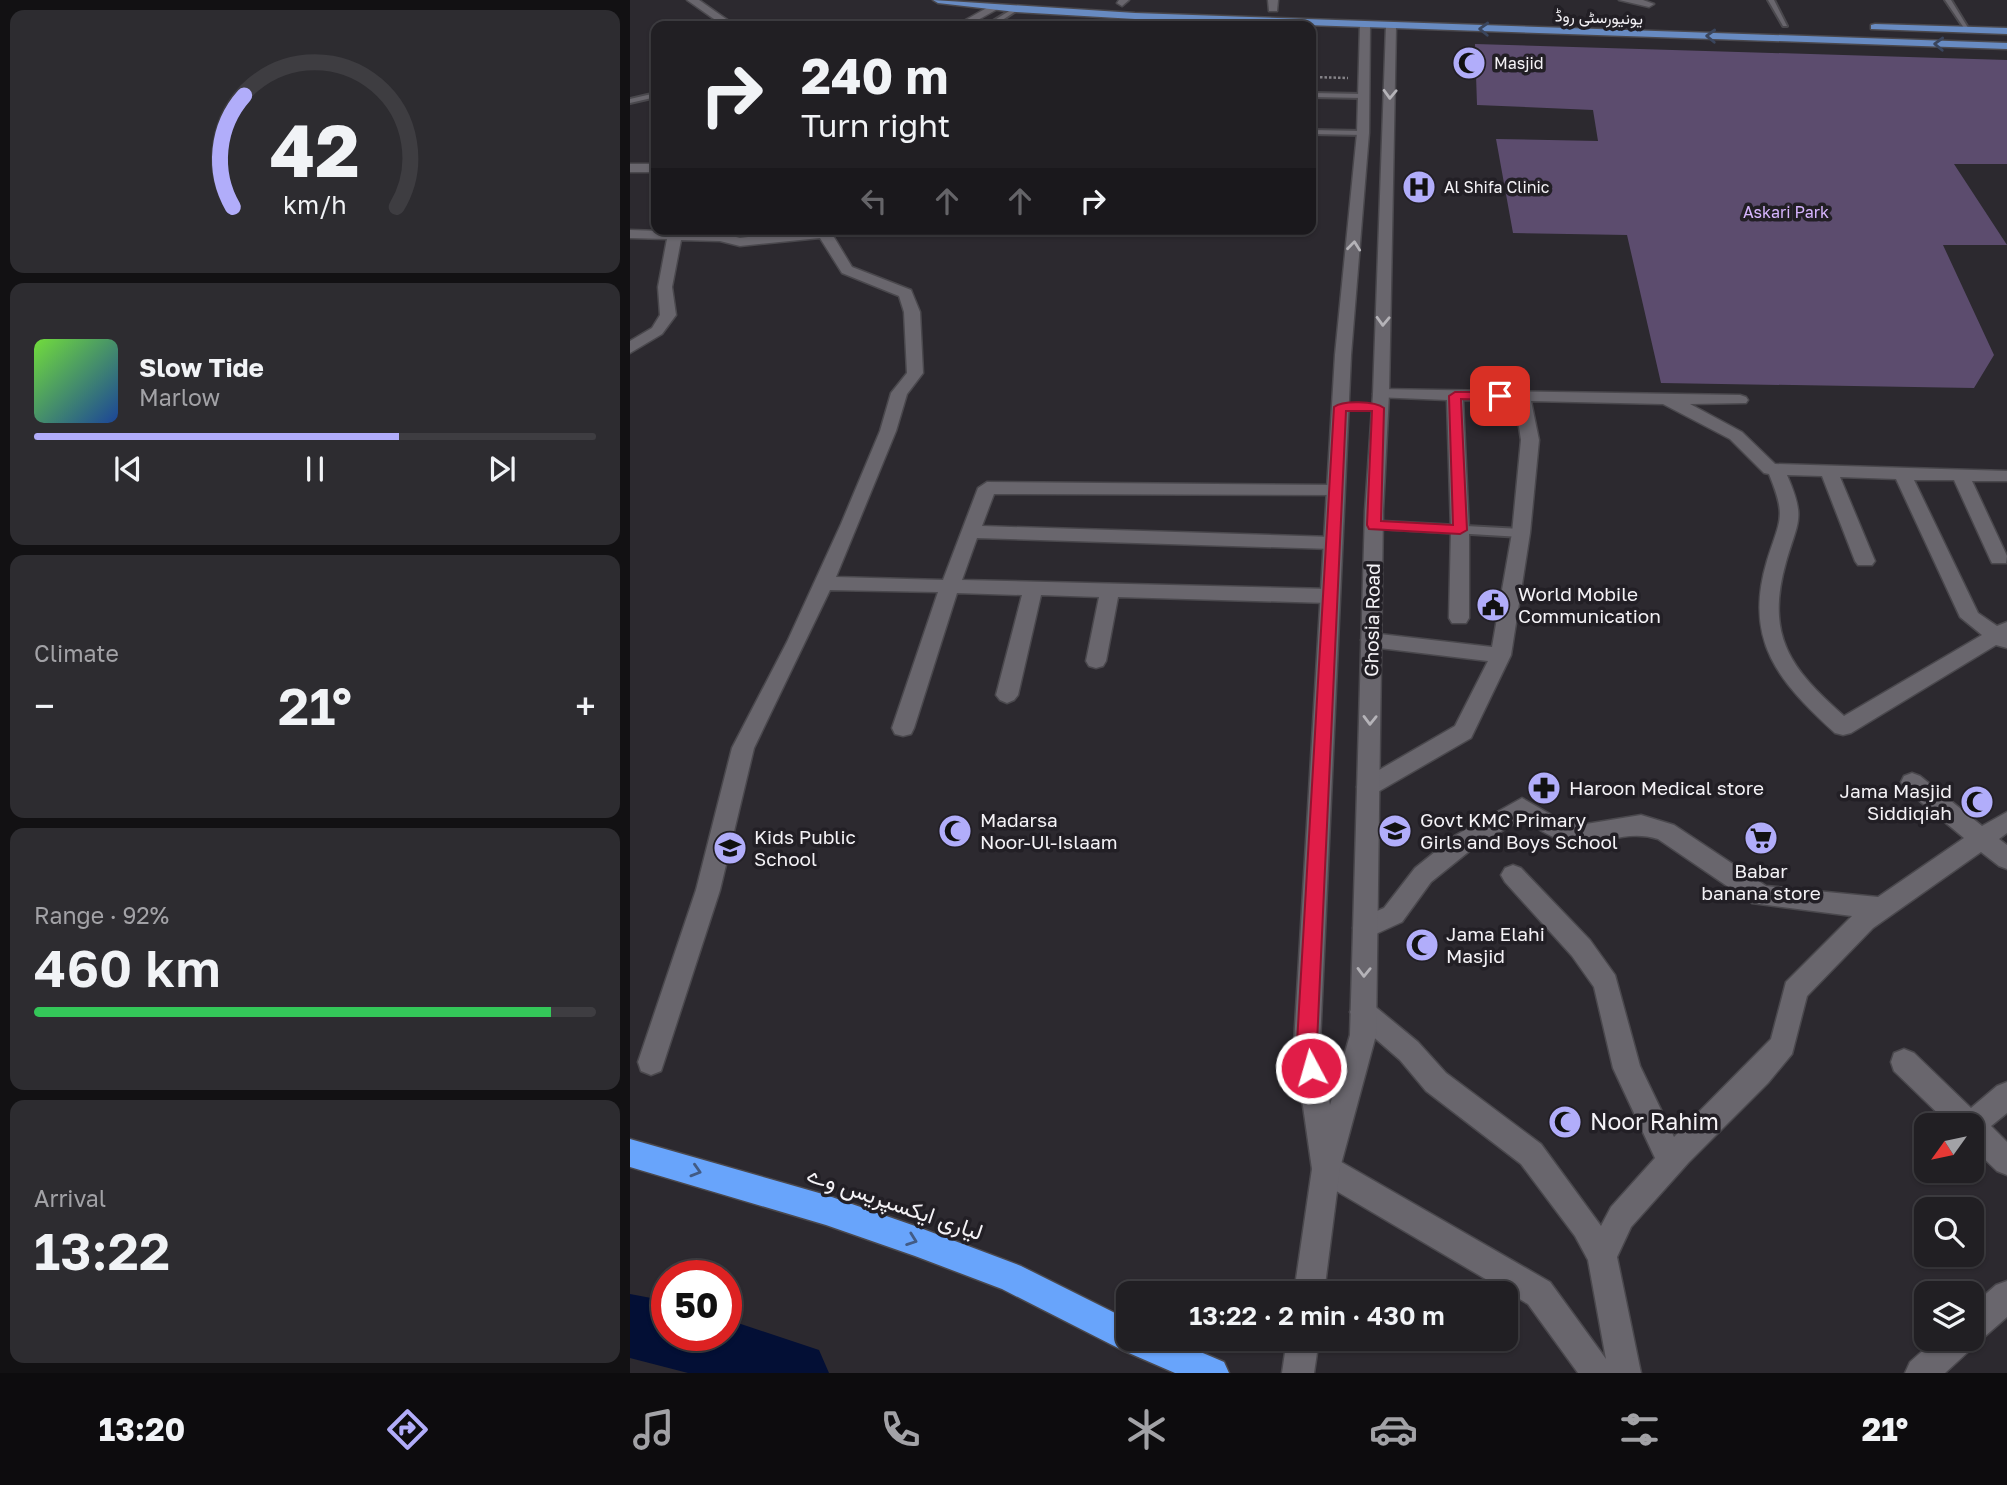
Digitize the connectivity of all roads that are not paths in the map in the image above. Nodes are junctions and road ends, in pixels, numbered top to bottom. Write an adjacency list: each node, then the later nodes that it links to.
1 (692, 0): 17 (street)
2 (938, 0): 12 (main road, یونیورسٹی روڈ)
3 (1059, 0): 15 (main road)
4 (1624, 0): 11 (street)
5 (1771, 0): 23 (lane)
6 (1948, 0): 28 (lane)
7 (1110, 2): 8 (main road)
8 (1123, 2): 9 (main road)
9 (1136, 4)
10 (1273, 4): 13 (main road, یونیورسٹی روڈ); 16 (main road, یونیورسٹی روڈ)
11 (1649, 5)
12 (996, 7): 14 (main road, یونیورسٹی روڈ); 18 (street)
13 (1232, 7)
14 (1016, 9): 15 (main road, یونیورسٹی روڈ); 19 (lane)
15 (1044, 12): 20 (main road, یونیورسٹی روڈ)
16 (1562, 19)
17 (724, 21)
18 (969, 21)
19 (997, 21)
20 (1151, 21)
21 (1316, 24): 24 (main road, یونیورسٹی روڈ)
22 (1772, 24): 23 (main road)
23 (1785, 24): 25 (main road)
24 (1365, 25): 26 (main road, یونیورسٹی روڈ); 31 (street)
25 (1798, 25)
26 (1391, 26): 30 (main road, یونیورسٹی روڈ, one-way to 26); 51 (street, Ghosia Road, one-way to 51)
27 (1863, 27): 28 (main road)
28 (1968, 30): 29 (main road)
29 (2007, 31)
30 (2007, 46)
31 (1363, 87): 32 (lane); 36 (street)
32 (1316, 94)
33 (651, 96): 34 (lane)
34 (630, 101)
35 (1316, 132): 36 (lane)
36 (1363, 133): 51 (street, one-way to 36)
37 (630, 168): 38 (street)
38 (651, 168)
39 (648, 222): 40 (street)
40 (630, 234): 41 (street)
41 (651, 235)
42 (652, 235): 45 (street)
43 (793, 235): 45 (street)
44 (825, 235): 65 (street)
45 (675, 236): 46 (street)
46 (630, 348)
47 (1455, 396): 48 (street); 51 (street); 59 (street)
48 (1522, 397): 49 (street); 61 (street)
49 (1666, 399): 50 (street); 52 (street)
50 (1740, 400)
51 (1363, 405): 57 (street); 58 (street, Ghosia Road)
52 (1776, 469): 53 (street); 71 (street)
53 (1829, 471): 54 (street); 64 (street)
54 (1902, 474): 55 (street); 71 (street)
55 (1959, 475): 56 (street); 63 (street)
56 (2007, 476)
57 (1335, 491): 60 (street); 62 (street)
58 (1374, 525): 59 (lane); 72 (street, Ghosia Road)
59 (1460, 530): 61 (lane); 70 (street)
60 (970, 532): 62 (street); 66 (street)
61 (1521, 533): 73 (street)
62 (1332, 543): 69 (street)
63 (1999, 559)
64 (1865, 561)
65 (824, 583): 66 (street); 86 (street)
66 (950, 586): 67 (street); 76 (street)
67 (1033, 589): 68 (street); 75 (street)
68 (1110, 590): 69 (street); 74 (street)
69 (1329, 596): 95 (street)
70 (1459, 618)
71 (2003, 635)
72 (1371, 640): 73 (street); 78 (street, Ghosia Road, one-way to 78)
73 (1501, 654): 78 (street)
74 (1096, 661)
75 (1007, 695)
76 (902, 728)
77 (1912, 782): 80 (street)
78 (1368, 787): 84 (street, Ghosia Road)
79 (2007, 821): 80 (street)
80 (1982, 839): 81 (street); 83 (street)
81 (2007, 859)
82 (1513, 875): 93 (street)
83 (1881, 908): 84 (street); 93 (street)
84 (1365, 928): 85 (street, Ghosia Road, one-way to 85)
85 (1363, 1012): 95 (street, Ghosia Road); 96 (street)
86 (651, 1062)
87 (1904, 1062): 89 (street)
88 (2007, 1095): 90 (street)
89 (1957, 1113)
90 (1984, 1115)
91 (1984, 1139): 94 (street)
92 (630, 1153): 100 (highway, لیاری ایکسپریس وے, one-way to 100)
93 (1671, 1161): 96 (street)
94 (2007, 1161)
95 (1326, 1168): 97 (street); 104 (street)
96 (1602, 1256): 105 (street)
97 (1311, 1281)
98 (2007, 1296): 99 (street)
99 (1984, 1316)
100 (1116, 1330)
101 (1161, 1351): 103 (highway, لیاری ایکسپریس وے)
102 (1946, 1351): 106 (street)
103 (1213, 1373)
104 (1597, 1373)
105 (1625, 1373)
106 (1921, 1373)

